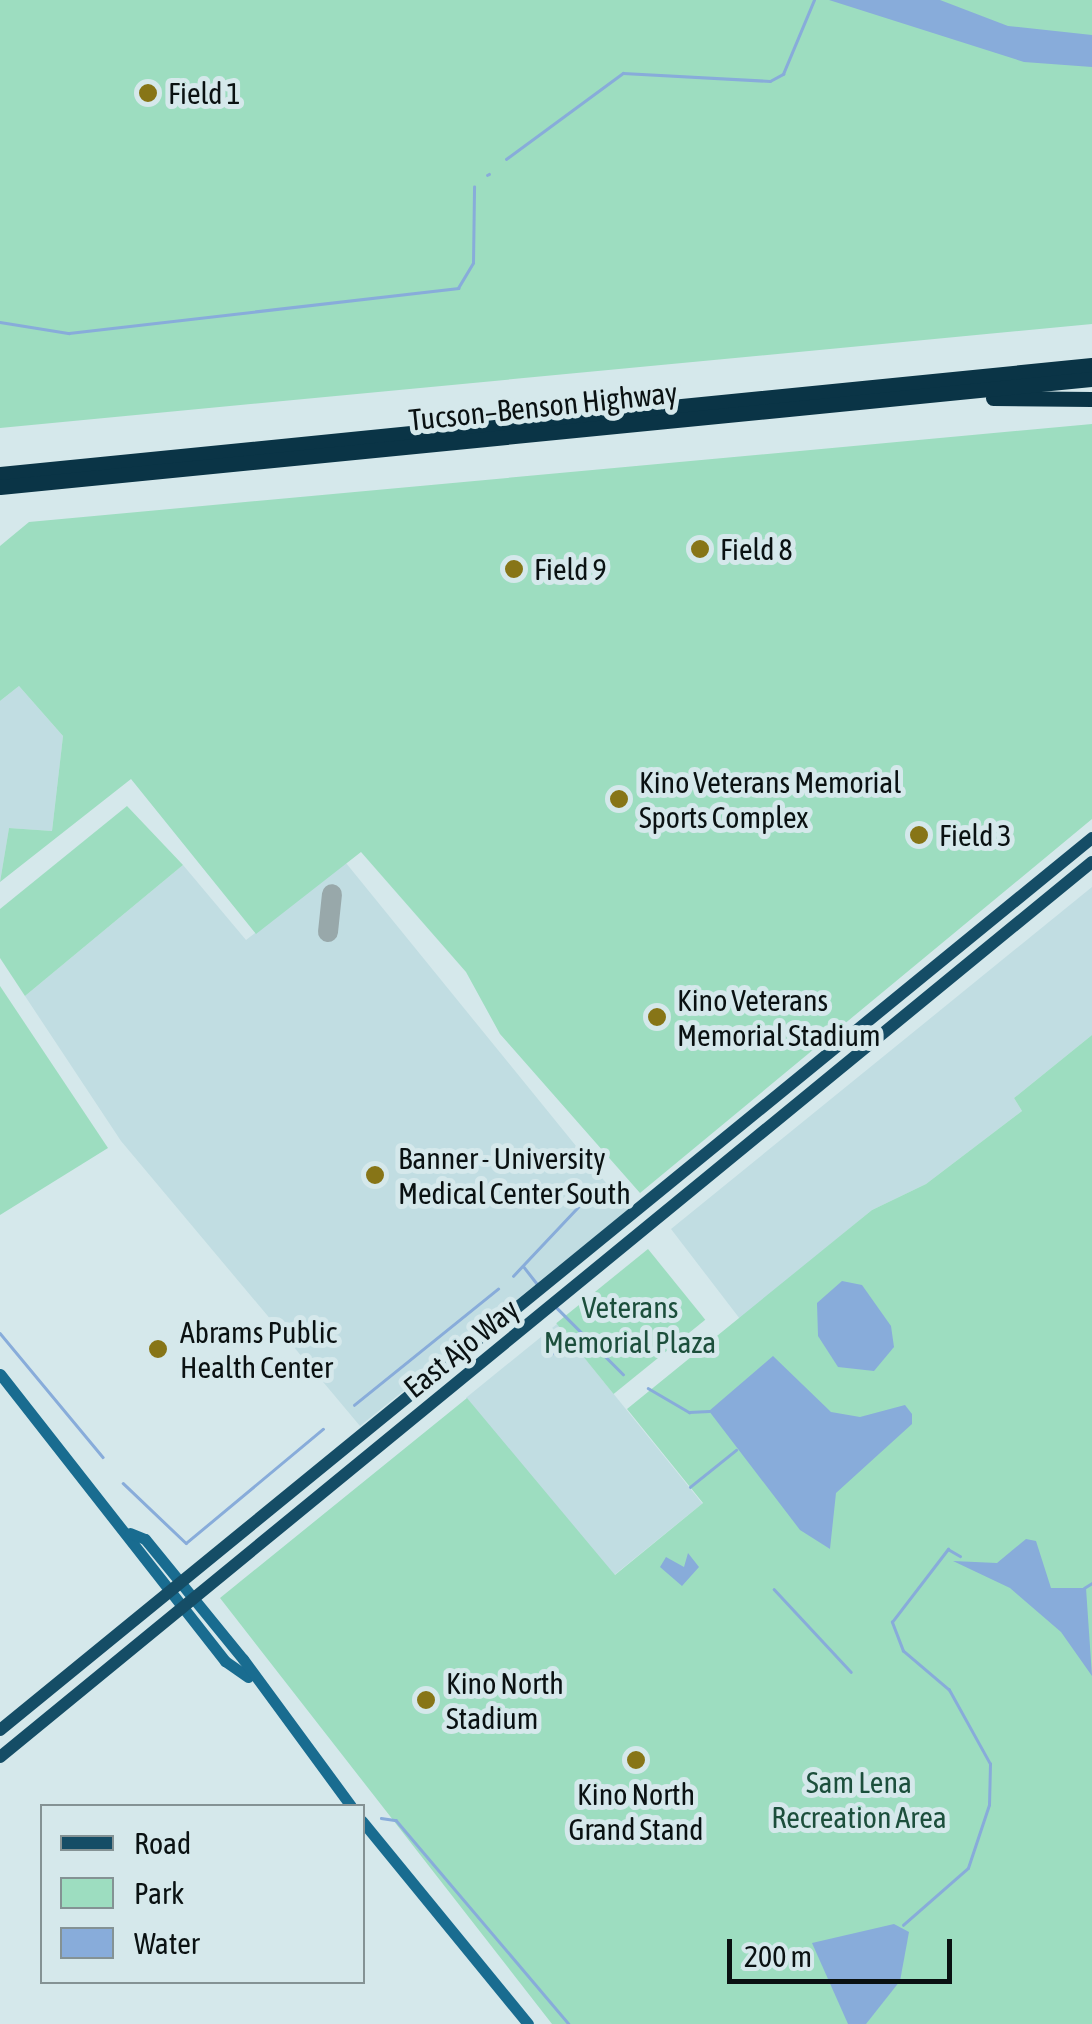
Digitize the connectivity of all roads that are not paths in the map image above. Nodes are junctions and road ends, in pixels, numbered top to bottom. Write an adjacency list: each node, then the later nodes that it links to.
1 (1092, 366): 5 (highway, Tucson–Benson Highway)
2 (1092, 378): 4 (highway, Tucson–Benson Highway)
3 (1092, 398): 4 (highway)
4 (899, 400): 6 (highway, Tucson–Benson Highway)
5 (0, 474)
6 (0, 487)
7 (1092, 838): 9 (main road, East Ajo Way)
8 (1092, 862): 10 (main road, East Ajo Way)
9 (982, 926): 10 (main road); 13 (main road, East Ajo Way)
10 (995, 942): 15 (main road, East Ajo Way)
11 (0, 1374): 12 (street)
12 (130, 1533): 13 (street); 14 (street)
13 (182, 1584): 14 (main road, East Ajo Way); 15 (street)
14 (170, 1594): 16 (street); 18 (main road, East Ajo Way)
15 (194, 1599): 16 (main road, East Ajo Way); 17 (street)
16 (182, 1609): 17 (street); 20 (main road, East Ajo Way)
17 (248, 1677): 22 (street)
18 (16, 1717): 19 (main road, East Ajo Way); 20 (main road)
19 (0, 1730)
20 (30, 1734): 21 (main road, East Ajo Way)
21 (0, 1757)
22 (349, 1804)
23 (365, 1825): 24 (street)
24 (528, 2024)

